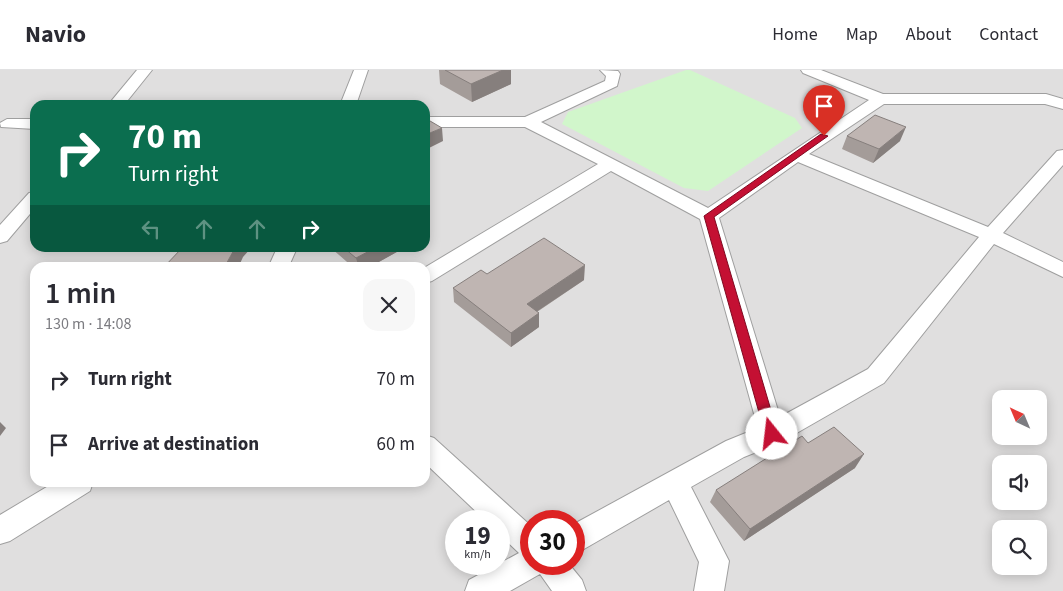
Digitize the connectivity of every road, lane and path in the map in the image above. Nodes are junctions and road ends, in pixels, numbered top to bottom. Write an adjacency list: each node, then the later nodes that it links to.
1 (145, 70): 6 (street)
2 (361, 70): 7 (street)
3 (607, 70): 10 (street)
4 (808, 70): 5 (street)
5 (881, 99): 8 (street); 13 (street)
6 (120, 100)
7 (350, 100)
8 (1063, 104)
9 (430, 122): 10 (street)
10 (528, 122): 15 (street)
11 (7, 124): 12 (street)
12 (30, 124)
13 (796, 155): 17 (street); 18 (street)
14 (1063, 155): 18 (street)
15 (611, 164): 17 (street); 21 (street)
16 (30, 203): 19 (street)
17 (709, 216): 22 (street)
18 (991, 235): 20 (street); 22 (street)
19 (0, 237)
20 (1063, 270)
21 (430, 273)
22 (772, 434): 24 (street)
23 (430, 451): 28 (street)
24 (674, 482): 27 (street); 33 (street)
25 (72, 487): 26 (street)
26 (0, 531)
27 (585, 533)
28 (520, 535)
29 (520, 569): 31 (street)
30 (559, 575): 32 (street)
31 (480, 591)
32 (571, 591)
33 (709, 591)

